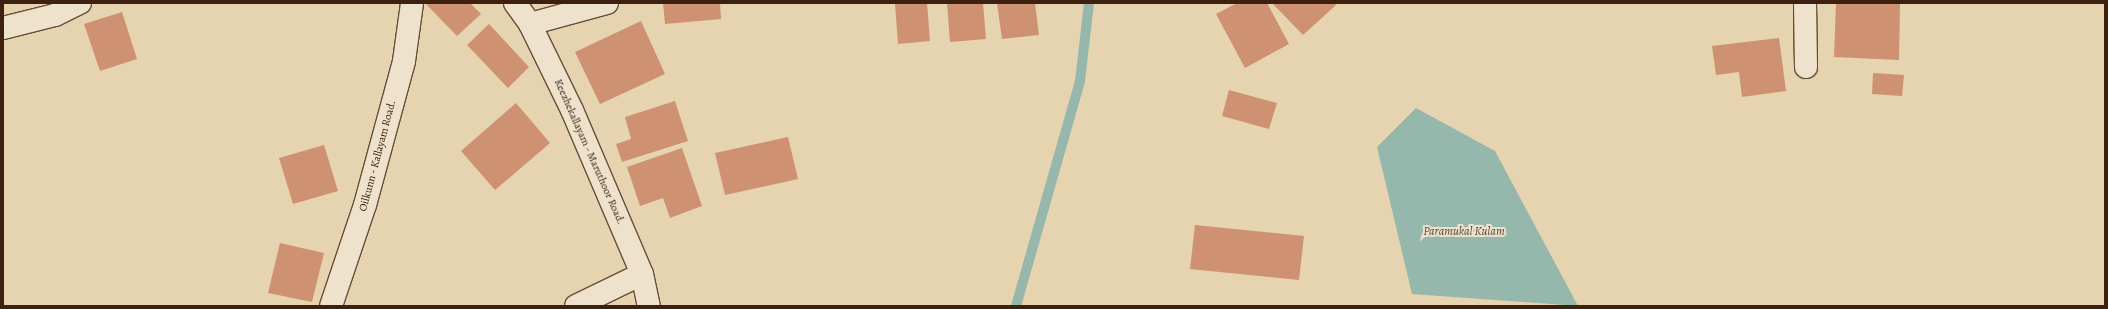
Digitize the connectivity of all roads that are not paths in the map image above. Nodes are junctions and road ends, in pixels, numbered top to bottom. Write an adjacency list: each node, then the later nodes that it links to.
1 (80, 3): 7 (street)
2 (412, 3): 10 (street, Oilkunn - Kallayam Road.)
3 (515, 3): 6 (street, Keezhekallayam - Maruthoor Road.)
4 (607, 3): 6 (street)
5 (1805, 3): 8 (street)
6 (530, 24): 9 (street, Keezhekallayam - Maruthoor Road.)
7 (3, 28)
8 (1806, 67)
9 (642, 274): 11 (street); 12 (street, Keezhekallayam - Maruthoor Road.)
10 (331, 306)
11 (576, 306)
12 (649, 306)

